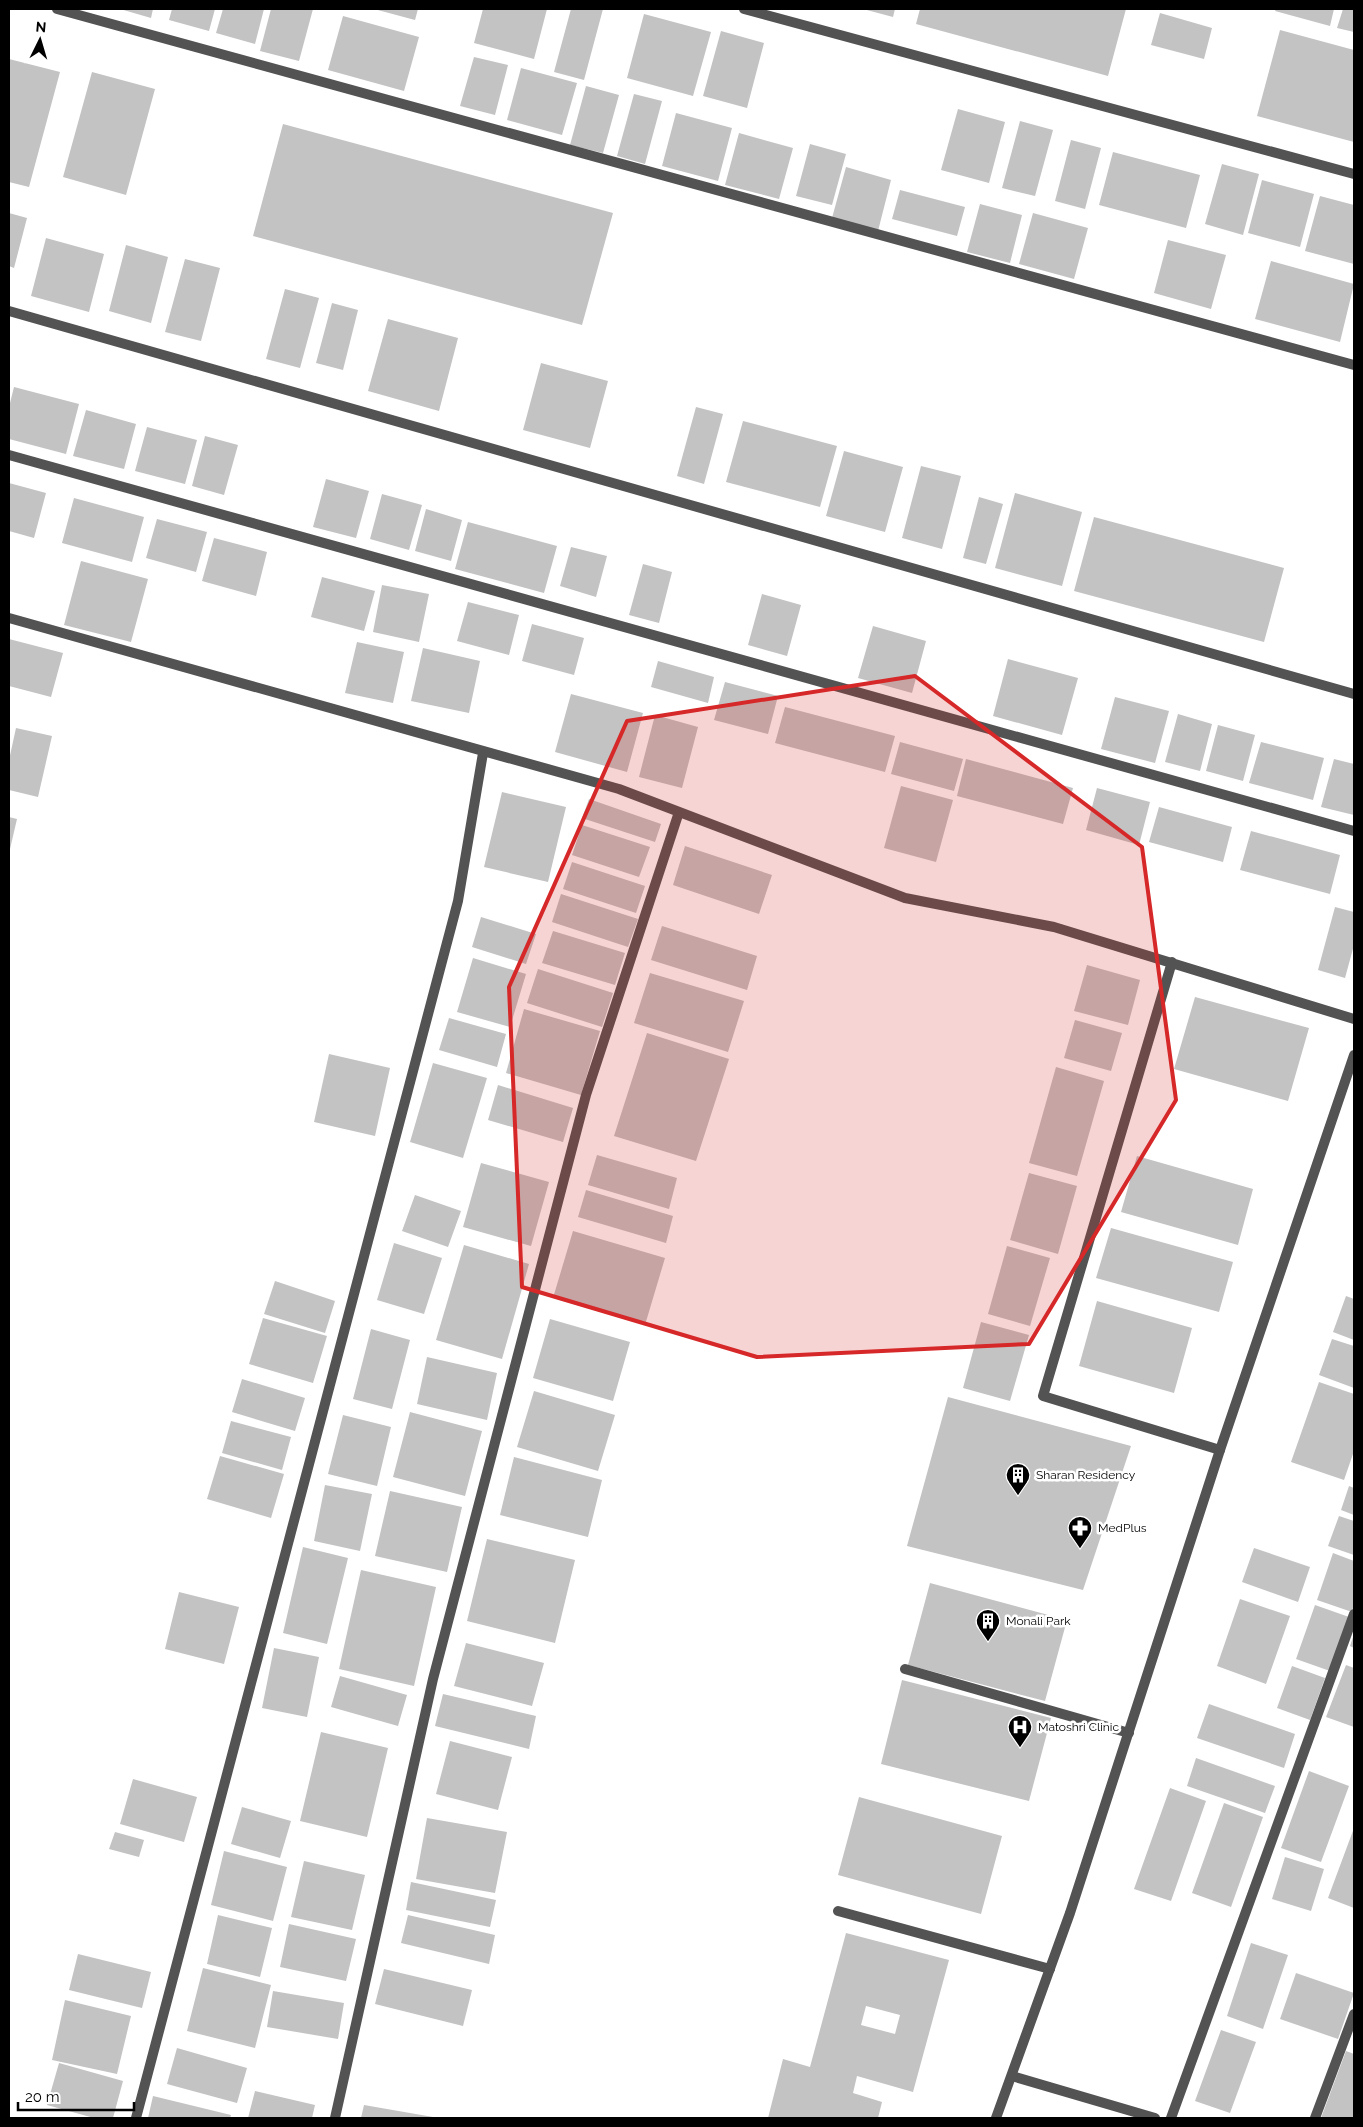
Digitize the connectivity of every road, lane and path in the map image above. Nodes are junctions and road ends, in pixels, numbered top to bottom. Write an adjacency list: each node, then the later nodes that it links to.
1 (56, 9): 5 (street)
2 (744, 9): 3 (street)
3 (1354, 174)
4 (9, 311): 8 (street)
5 (1354, 365)
6 (9, 455): 11 (street)
7 (9, 618): 9 (street)
8 (1354, 694)
9 (483, 753): 10 (street); 23 (street)
10 (679, 812): 12 (street); 24 (street)
11 (1354, 831)
12 (1172, 962): 13 (street); 15 (street)
13 (1354, 1019)
14 (1354, 1056): 15 (street)
15 (1220, 1450): 18 (street)
16 (1354, 1614): 27 (street)
17 (905, 1669): 18 (street)
18 (1129, 1733): 20 (street)
19 (838, 1911): 20 (street)
20 (1050, 1969): 22 (street)
21 (1354, 2014): 28 (street)
22 (1012, 2076): 25 (street); 26 (street)
23 (136, 2118)
24 (335, 2118)
25 (996, 2118)
26 (1156, 2118)
27 (1170, 2118)
28 (1315, 2118)

